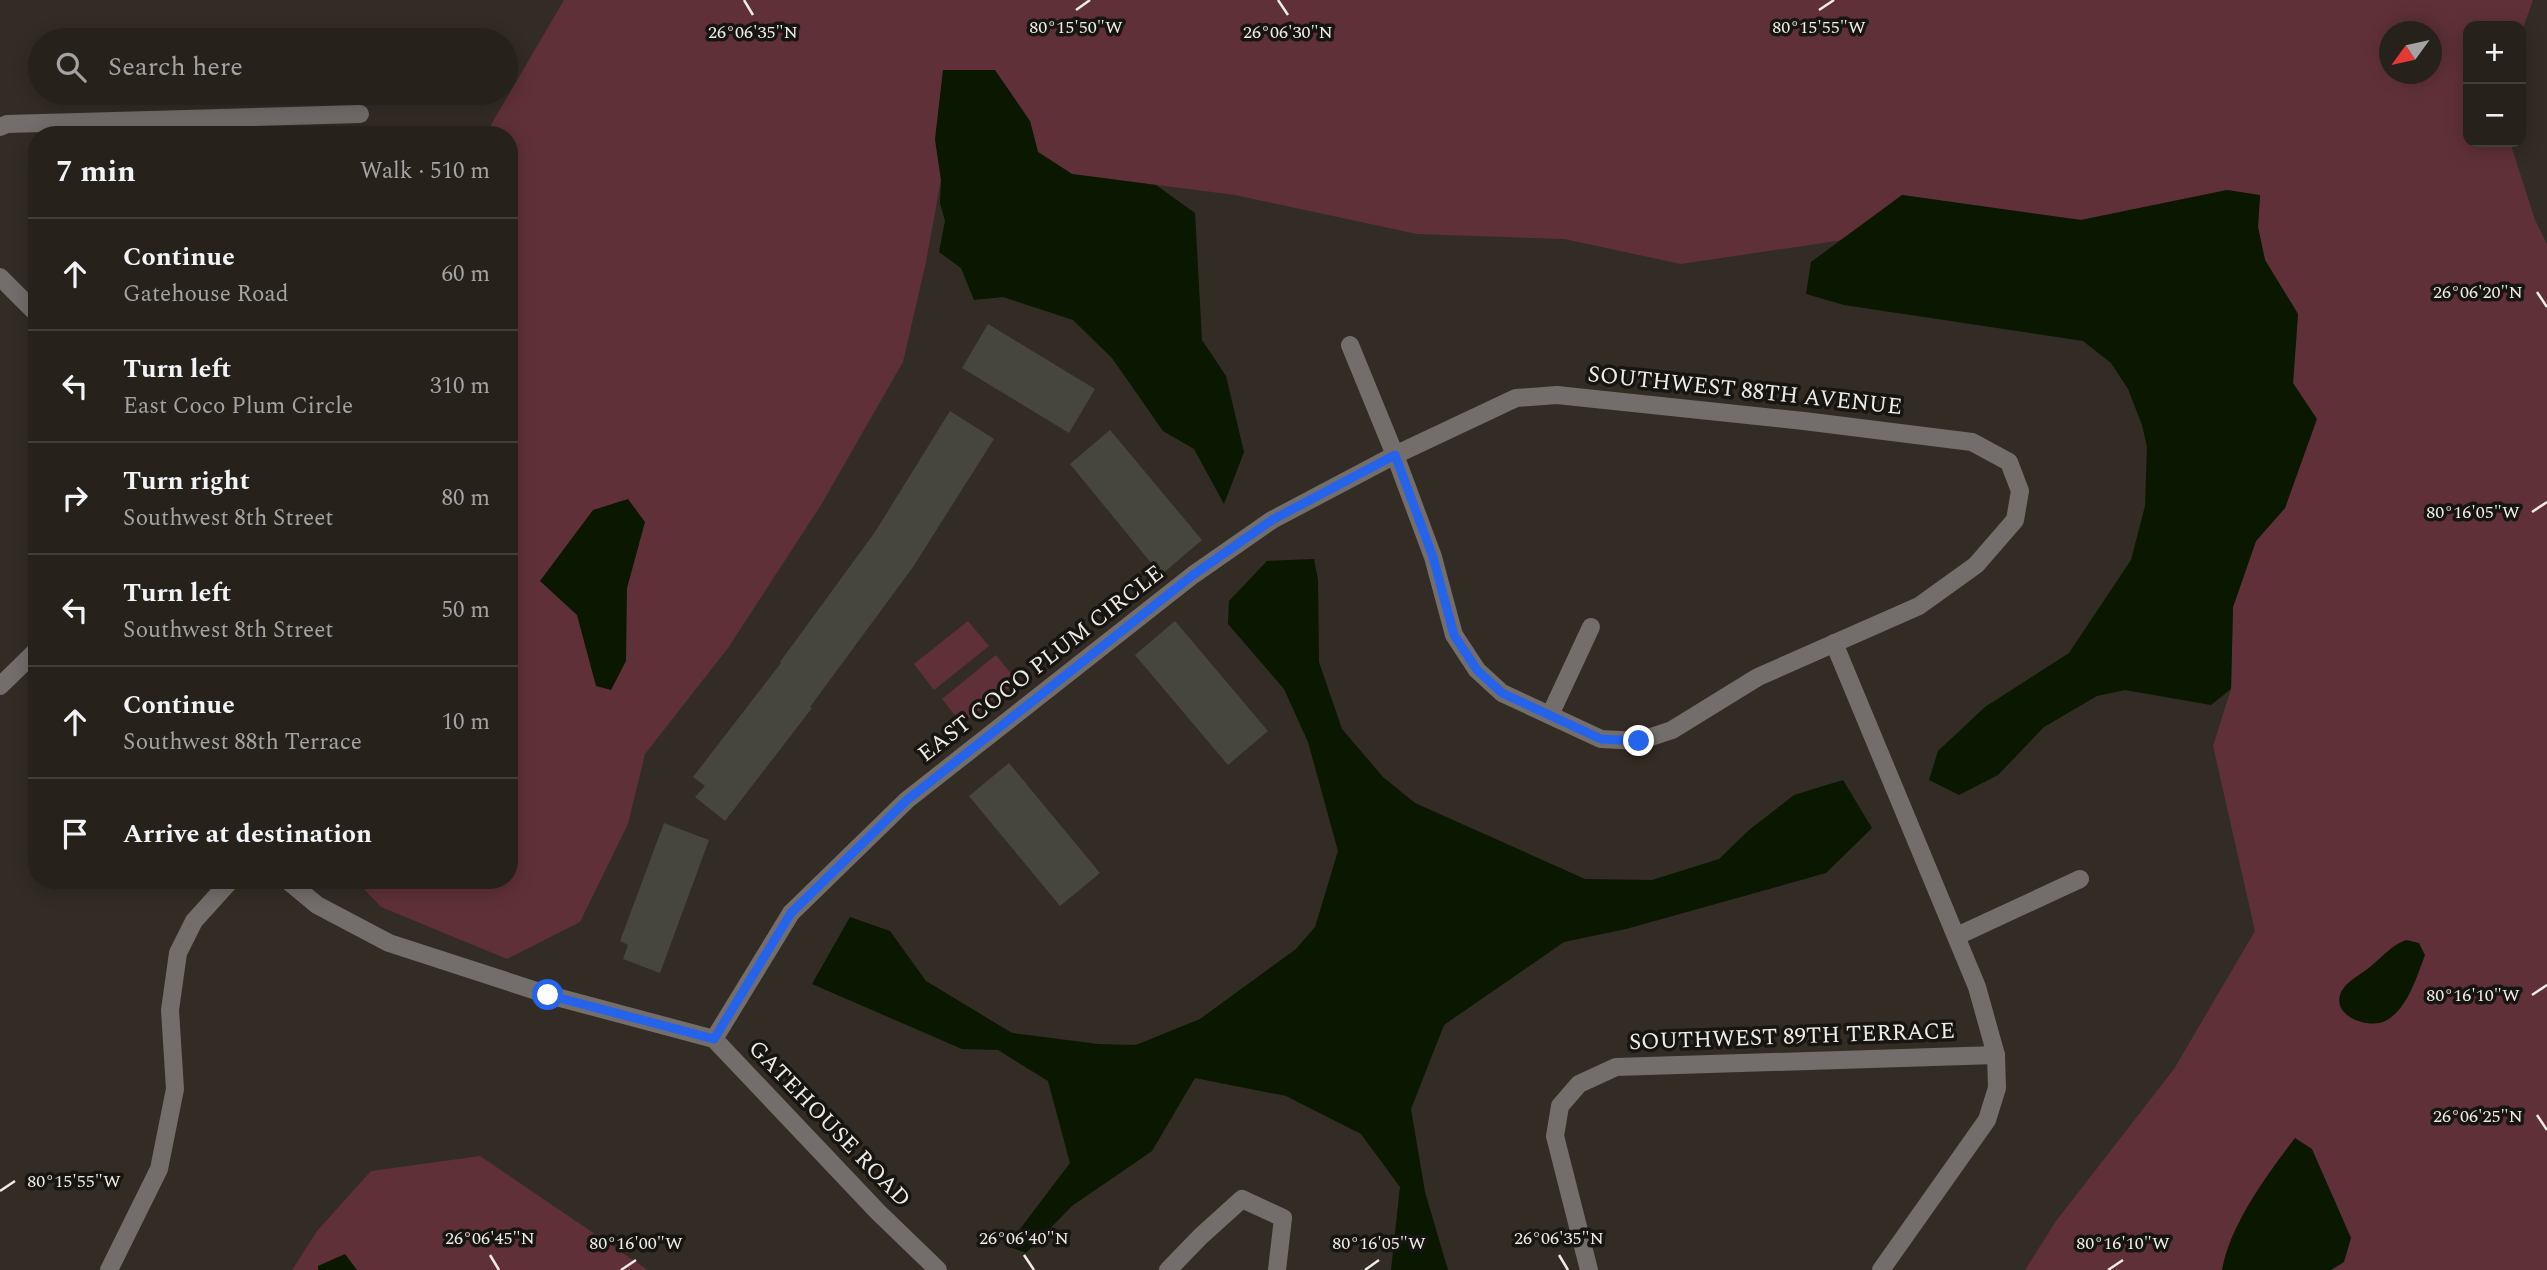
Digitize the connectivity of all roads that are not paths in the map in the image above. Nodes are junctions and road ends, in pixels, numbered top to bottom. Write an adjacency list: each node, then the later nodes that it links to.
1 (360, 114): 2 (street)
2 (0, 127)
3 (0, 277): 4 (street)
4 (28, 305)
5 (1350, 345): 7 (street)
6 (1475, 416): 7 (street, EAST COCO PLUM CIRCLE); 9 (street, SOUTHWEST 88TH AVENUE)
7 (1395, 455): 12 (street); 17 (street, EAST COCO PLUM CIRCLE)
8 (1591, 627): 12 (street)
9 (1834, 643): 12 (street); 16 (street)
10 (28, 659): 11 (street)
11 (0, 686)
12 (1550, 715)
13 (2080, 879): 16 (street)
14 (223, 889): 19 (street)
15 (298, 889): 17 (street, GATEHOUSE ROAD)
16 (1957, 936): 18 (street)
17 (714, 1039): 20 (street, GATEHOUSE ROAD)
18 (1996, 1055): 23 (street, SOUTHWEST 89TH TERRACE); 24 (street)
19 (109, 1270)
20 (937, 1270)
21 (1168, 1270): 22 (street)
22 (1277, 1270)
23 (1589, 1270)
24 (1881, 1270)

